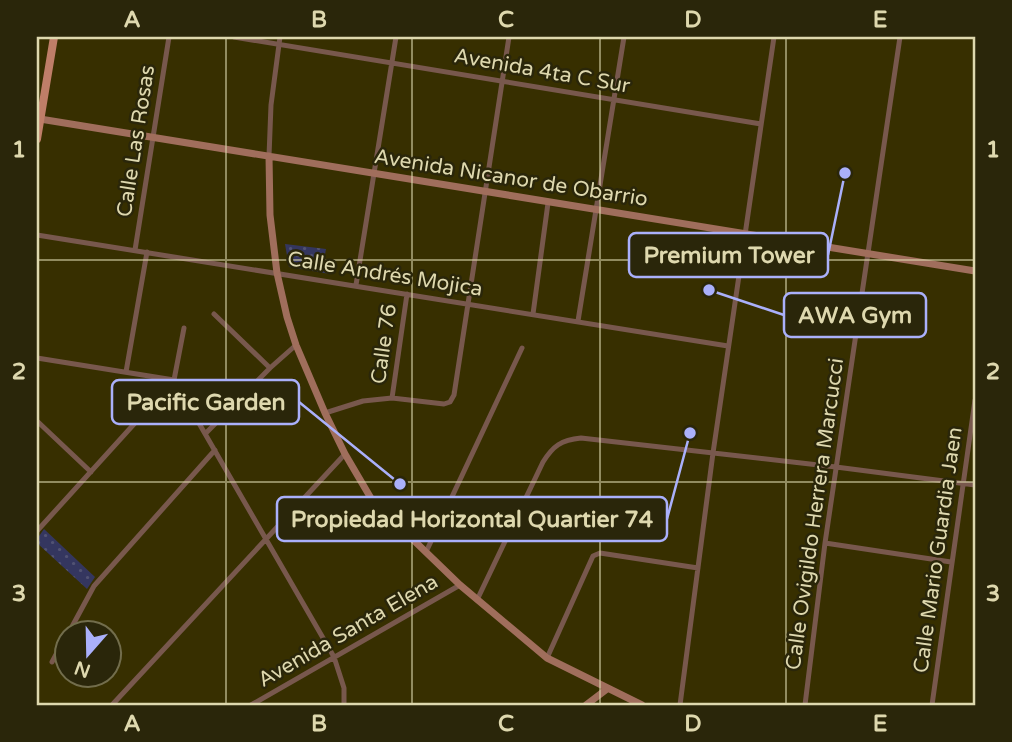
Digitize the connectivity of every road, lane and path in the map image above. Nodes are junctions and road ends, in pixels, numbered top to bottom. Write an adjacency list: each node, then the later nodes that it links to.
1 (54, 37): 14 (main road)
2 (169, 37): 16 (street, Calle Las Rosas)
3 (234, 37): 10 (street, Avenida 4ta C Sur)
4 (280, 37): 10 (street)
5 (396, 37): 11 (street)
6 (509, 37): 12 (street)
7 (624, 37): 13 (street)
8 (774, 37): 15 (street)
9 (900, 37): 27 (street, Calle Ovigildo Herrera Marcucci)
10 (278, 44): 11 (street, Avenida 4ta C Sur); 18 (street)
11 (392, 62): 12 (street, Avenida 4ta C Sur); 19 (street)
12 (501, 81): 13 (street, Avenida 4ta C Sur); 20 (street)
13 (613, 99): 15 (street, Avenida 4ta C Sur); 22 (street)
14 (38, 119): 16 (main road, Avenida Nicanor de Obarrio); 17 (main road)
15 (761, 124): 24 (street)
16 (153, 138): 18 (main road, Avenida Nicanor de Obarrio); 25 (street, Calle Las Rosas)
17 (37, 139)
18 (269, 156): 19 (main road, Avenida Nicanor de Obarrio); 29 (main road)
19 (374, 173): 20 (main road, Avenida Nicanor de Obarrio); 30 (street)
20 (484, 192): 21 (main road, Avenida Nicanor de Obarrio); 32 (street)
21 (548, 202): 22 (main road, Avenida Nicanor de Obarrio); 34 (street)
22 (597, 211): 24 (main road, Avenida Nicanor de Obarrio); 35 (street)
23 (37, 234): 25 (street, Calle Andrés Mojica)
24 (745, 234): 27 (main road, Avenida Nicanor de Obarrio); 38 (street)
25 (135, 250): 26 (street, Calle Andrés Mojica)
26 (148, 252): 29 (street, Calle Andrés Mojica); 42 (street)
27 (869, 254): 28 (main road, Avenida Nicanor de Obarrio); 52 (street, Calle Ovigildo Herrera Marcucci)
28 (975, 271)
29 (277, 273): 30 (street, Calle Andrés Mojica); 37 (main road)
30 (356, 285): 31 (street, Calle Andrés Mojica)
31 (407, 294): 32 (street, Calle Andrés Mojica); 44 (street, Calle 76)
32 (467, 303): 34 (street, Calle Andrés Mojica); 44 (street)
33 (214, 314): 41 (street)
34 (533, 314): 35 (street, Calle Andrés Mojica)
35 (578, 321): 38 (street, Calle Andrés Mojica)
36 (184, 328): 43 (street)
37 (296, 345): 41 (street); 46 (main road)
38 (729, 346): 50 (street)
39 (522, 348): 59 (street)
40 (37, 358): 42 (street)
41 (270, 368): 48 (street)
42 (126, 372): 43 (street)
43 (174, 380): 48 (street); 53 (street)
44 (392, 398): 46 (street)
45 (975, 400): 54 (street, Calle Mario Guardia Jaen)
46 (325, 413): 51 (main road)
47 (37, 421): 53 (street)
48 (206, 433): 49 (street)
49 (215, 450): 57 (street); 64 (street)
50 (713, 453): 52 (street); 61 (street); 63 (street)
51 (345, 454): 57 (street); 59 (main road)
52 (836, 467): 54 (street); 58 (street, Calle Ovigildo Herrera Marcucci)
53 (91, 471): 56 (street)
54 (962, 484): 55 (street); 60 (street, Calle Mario Guardia Jaen)
55 (975, 485)
56 (37, 531)
57 (267, 538): 65 (street); 68 (street)
58 (825, 543): 60 (street); 74 (street, Calle Ovigildo Herrera Marcucci)
59 (426, 552): 62 (main road)
60 (951, 562): 75 (street, Calle Mario Guardia Jaen)
61 (698, 568): 66 (street); 73 (street)
62 (460, 585): 63 (main road); 65 (street, Avenida Santa Elena)
63 (477, 600): 66 (main road)
64 (75, 620)
65 (334, 657): 69 (street, Avenida Santa Elena); 70 (street)
66 (547, 658): 67 (main road)
67 (607, 689): 71 (main road); 72 (main road)
68 (113, 705)
69 (251, 705)
70 (344, 705)
71 (586, 705)
72 (642, 705)
73 (680, 705)
74 (805, 705)
75 (932, 705)

